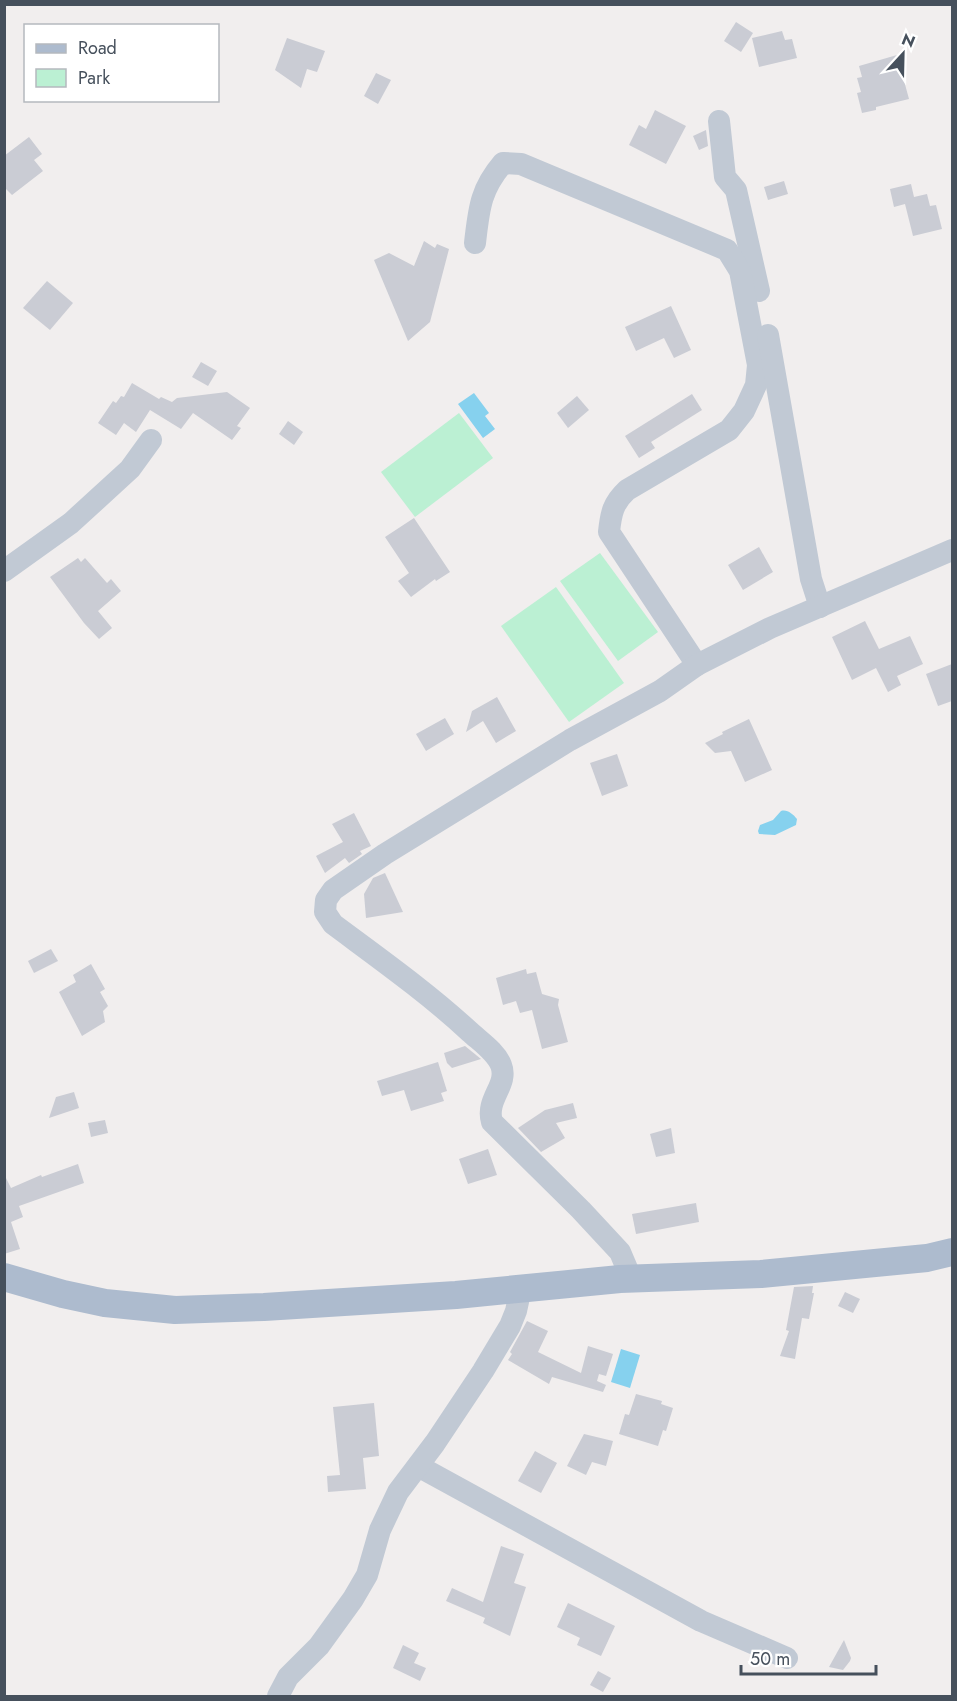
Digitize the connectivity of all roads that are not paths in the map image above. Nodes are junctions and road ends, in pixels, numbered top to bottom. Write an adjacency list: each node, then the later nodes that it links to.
1 (719, 120): 6 (street)
2 (475, 243): 7 (street)
3 (151, 441): 5 (street)
4 (952, 550): 6 (street)
5 (4, 571)
6 (820, 607): 7 (street)
7 (697, 664): 10 (street)
8 (952, 1252): 10 (main road)
9 (4, 1276): 11 (main road)
10 (631, 1278): 11 (main road)
11 (521, 1288): 12 (street)
12 (418, 1466): 13 (street); 14 (street)
13 (787, 1658)
14 (278, 1696)

